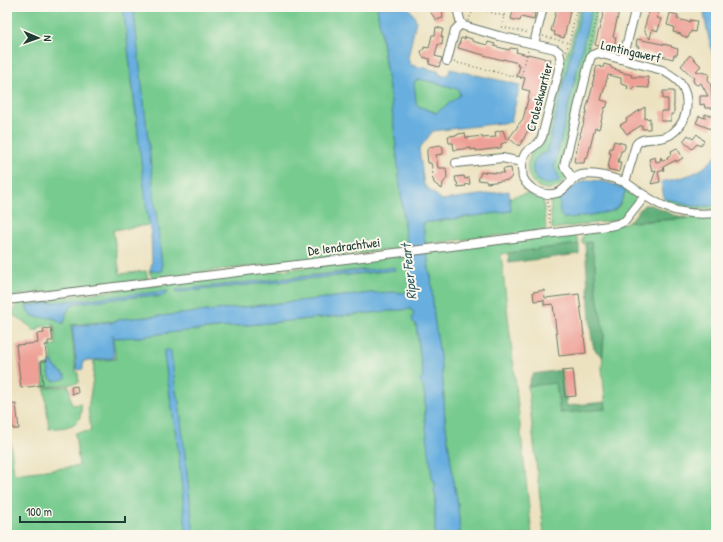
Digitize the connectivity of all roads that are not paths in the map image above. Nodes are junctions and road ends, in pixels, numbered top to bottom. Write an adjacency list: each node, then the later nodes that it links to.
1 (455, 7): 4 (street)
2 (543, 7): 5 (street, Croleskwartier)
3 (636, 7): 6 (street)
4 (464, 25): 5 (street, Croleskwartier); 7 (street)
5 (532, 43): 8 (street, Croleskwartier)
6 (623, 59): 10 (street, Lantingawerf); 11 (street, Lantingawerf)
7 (447, 61)
8 (522, 162): 9 (street); 10 (street)
9 (456, 163)
10 (573, 178): 11 (street)
11 (625, 182): 12 (street)
12 (645, 196): 13 (street); 14 (street, De Iendrachtwei)
13 (716, 213)
14 (7, 300)

